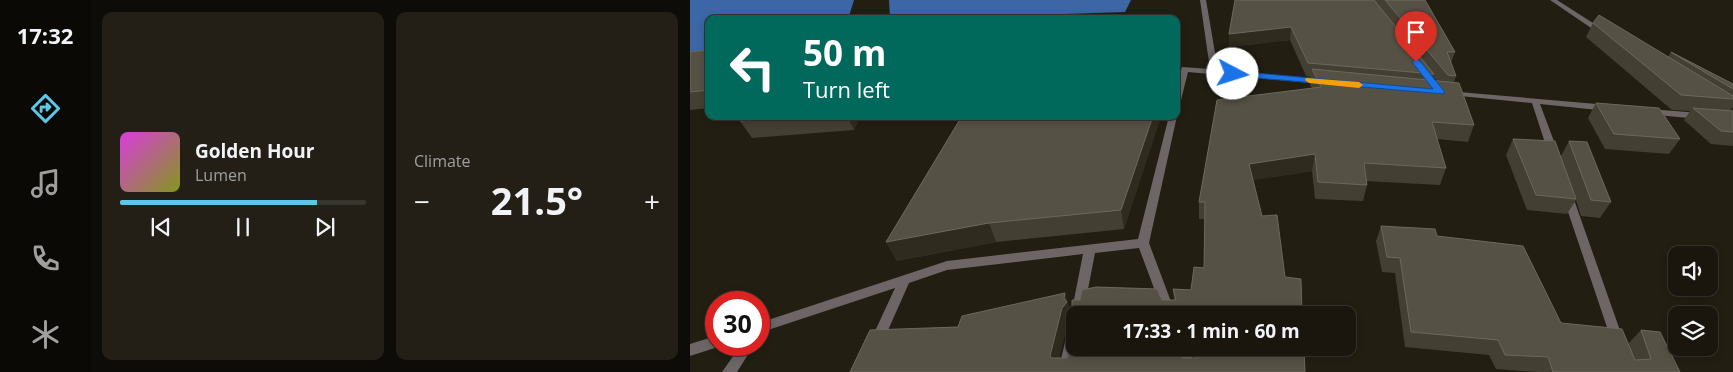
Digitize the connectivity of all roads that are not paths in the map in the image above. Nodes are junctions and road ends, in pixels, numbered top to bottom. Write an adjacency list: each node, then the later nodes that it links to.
1 (1203, 0): 4 (street)
2 (1553, 0): 3 (street)
3 (1610, 36)
4 (1214, 72): 5 (street); 6 (street)
5 (1333, 83)
6 (1180, 88)
7 (1441, 92): 8 (street)
8 (1535, 101): 9 (street); 13 (street)
9 (1614, 108)
10 (1643, 111): 11 (street)
11 (1712, 118)
12 (1172, 120): 15 (street)
13 (1558, 166)
14 (1564, 185): 23 (street)
15 (1143, 243): 16 (street); 19 (street)
16 (1090, 249): 17 (street); 18 (street)
17 (905, 280): 20 (street); 24 (street)
18 (1079, 306)
19 (1167, 306)
20 (770, 324)
21 (705, 345): 22 (street)
22 (690, 350)
23 (1622, 353)
24 (869, 355)
25 (740, 356): 28 (street)
26 (1068, 356): 29 (street)
27 (1185, 356): 30 (street)
28 (729, 372)
29 (1065, 372)
30 (1191, 372)

